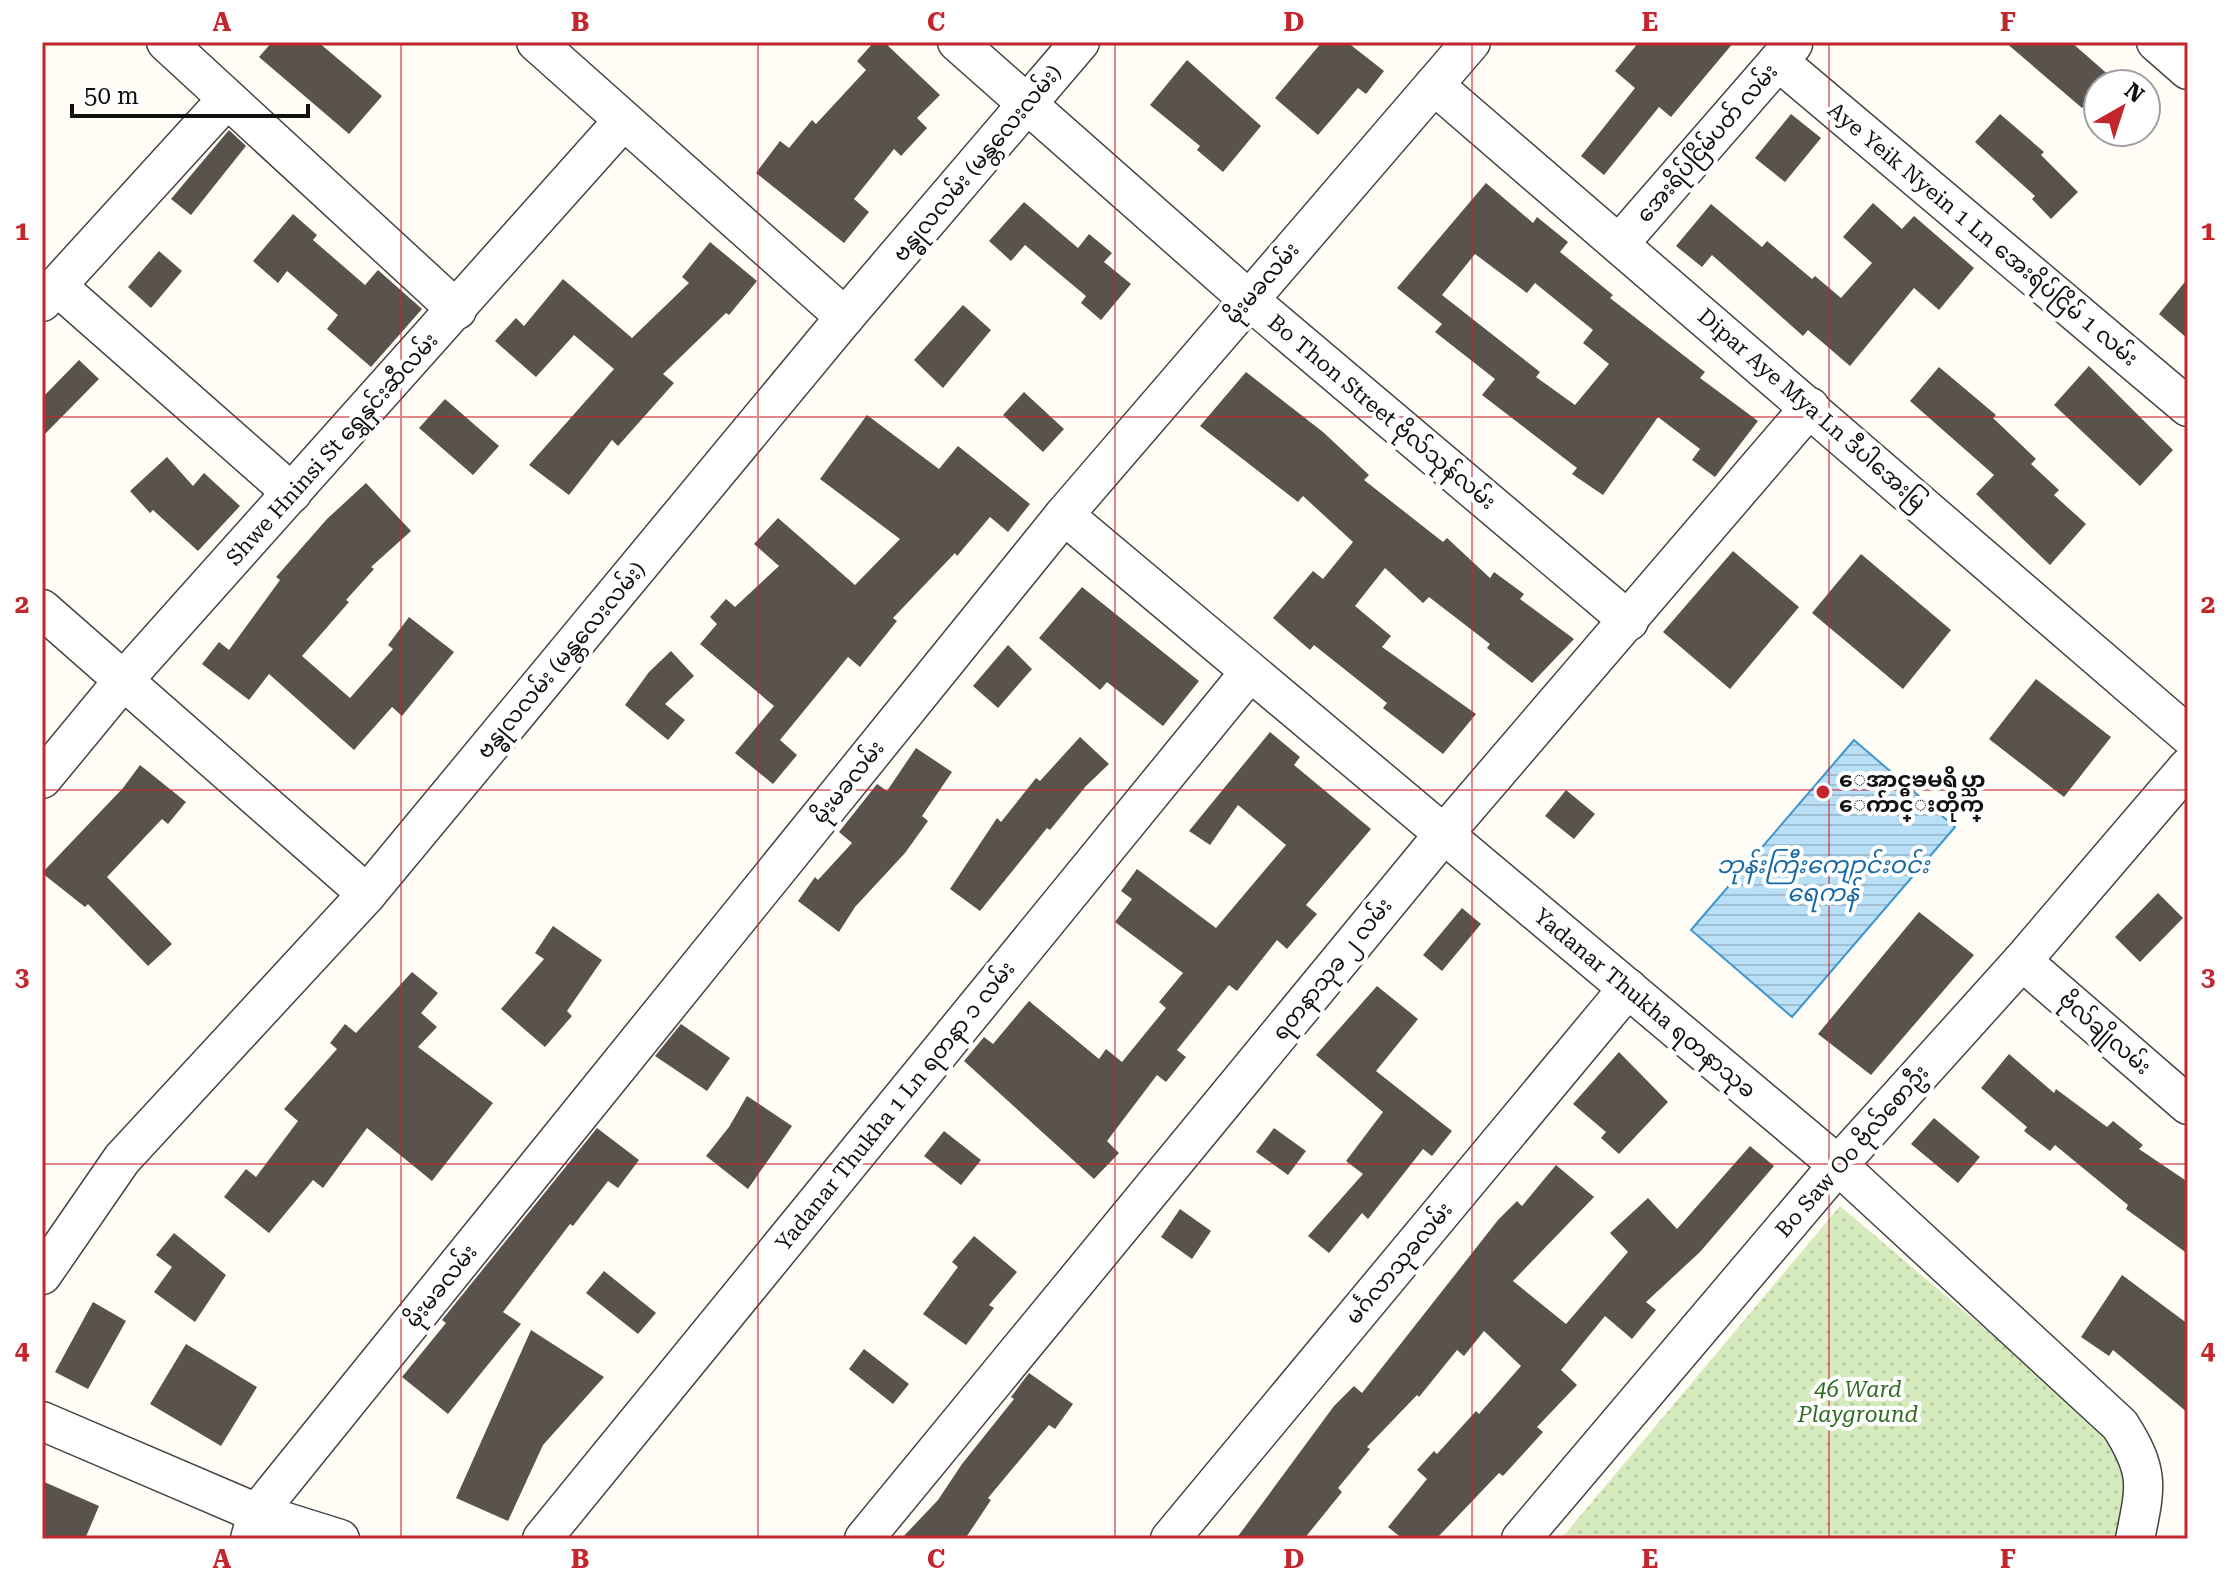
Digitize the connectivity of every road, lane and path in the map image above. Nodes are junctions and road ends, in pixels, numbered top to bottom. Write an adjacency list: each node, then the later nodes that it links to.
1 (166, 42): 10 (street)
2 (536, 42): 12 (street)
3 (957, 42): 11 (street, Bo Thon Street ဗိုလ်သုန်လမ်း)
4 (1080, 42): 11 (street, ဗန္ဓုလလမ်း (မန္တလေးလမ်း))
5 (1471, 42): 9 (street, မိုးမခလမ်း)
6 (2156, 42): 8 (street)
7 (1786, 52): 13 (street, အေးရိပ်ငြိမ်ပတ် လမ်း); 19 (street, Aye Yeik Nyein 1 Ln အေးရိပ်ငြိမ် 1 လမ်း)
8 (2188, 70)
9 (1434, 85): 13 (street, Dipar Aye Mya Ln ဒီပါအေးမြ); 15 (street, မိုးမခလမ်း)
10 (227, 99): 14 (street); 16 (street)
11 (1025, 105): 15 (street, Bo Thon Street ဗိုလ်သုန်လမ်း); 17 (street, ဗန္ဓုလလမ်း (မန္တလေးလမ်း))
12 (623, 121): 16 (street, Shwe Hninsi St ရွှေနှင်းဆီလမ်း); 17 (street)
13 (1619, 244): 18 (street, Dipar Aye Mya Ln ဒီပါအေးမြ)
14 (50, 294): 20 (street)
15 (1248, 299): 21 (street, မိုးမခလမ်း); 23 (street, Bo Thon Street ဗိုလ်သုန်လမ်း)
16 (457, 310): 20 (street, Shwe Hninsi St ရွှေနှင်းဆီလမ်း)
17 (845, 317): 30 (street, ဗန္ဓုလလမ်း (မန္တလေးလမ်း))
18 (1810, 407): 23 (street, ရတနာသုခ ၂ လမ်း); 26 (street, Dipar Aye Mya Ln ဒီပါအေးမြ)
19 (2188, 407)
20 (292, 493): 25 (street, Shwe Hninsi St ရွှေနှင်းဆီလမ်း)
21 (1064, 515): 24 (street, Yadanar Thukha ရတနာသုခ); 37 (street, မိုးမခလမ်း)
22 (42, 609): 25 (street)
23 (1629, 621): 29 (street, ရတနာသုခ ၂ လမ်း)
24 (1249, 673): 29 (street, Yadanar Thukha ရတနာသုခ); 39 (street, Yadanar Thukha 1 Ln ရတနာ ၁ လမ်း)
25 (122, 682): 28 (street, Shwe Hninsi St ရွှေနှင်းဆီလမ်း); 30 (street)
26 (2188, 735)
27 (2188, 767): 31 (street, Bo Saw Oo ဗိုလ်စောဦး)
28 (42, 779)
29 (1443, 835): 32 (street, Yadanar Thukha ရတနာသုခ); 40 (street, ရတနာသုခ ၂ လမ်း)
30 (367, 894): 35 (street, ဗန္ဓုလလမ်း (မန္တလေးလမ်း))
31 (2022, 961): 33 (street, ဗိုလ်ချိုလမ်း); 34 (street, Bo Saw Oo ဗိုလ်စောဦး)
32 (1628, 988): 34 (street, Yadanar Thukha ရတနာသုခ); 41 (street, မင်္ဂလာသုခလမ်း)
33 (2188, 1105)
34 (1838, 1165): 42 (street, Bo Saw Oo ဗိုလ်စောဦး); 43 (street, Yadanar Thukha ရတနာသုခ)
35 (42, 1275)
36 (42, 1421): 37 (street)
37 (253, 1526): 38 (street)
38 (340, 1539)
39 (542, 1539)
40 (864, 1539)
41 (1170, 1539)
42 (1521, 1539)
43 (2135, 1539)

